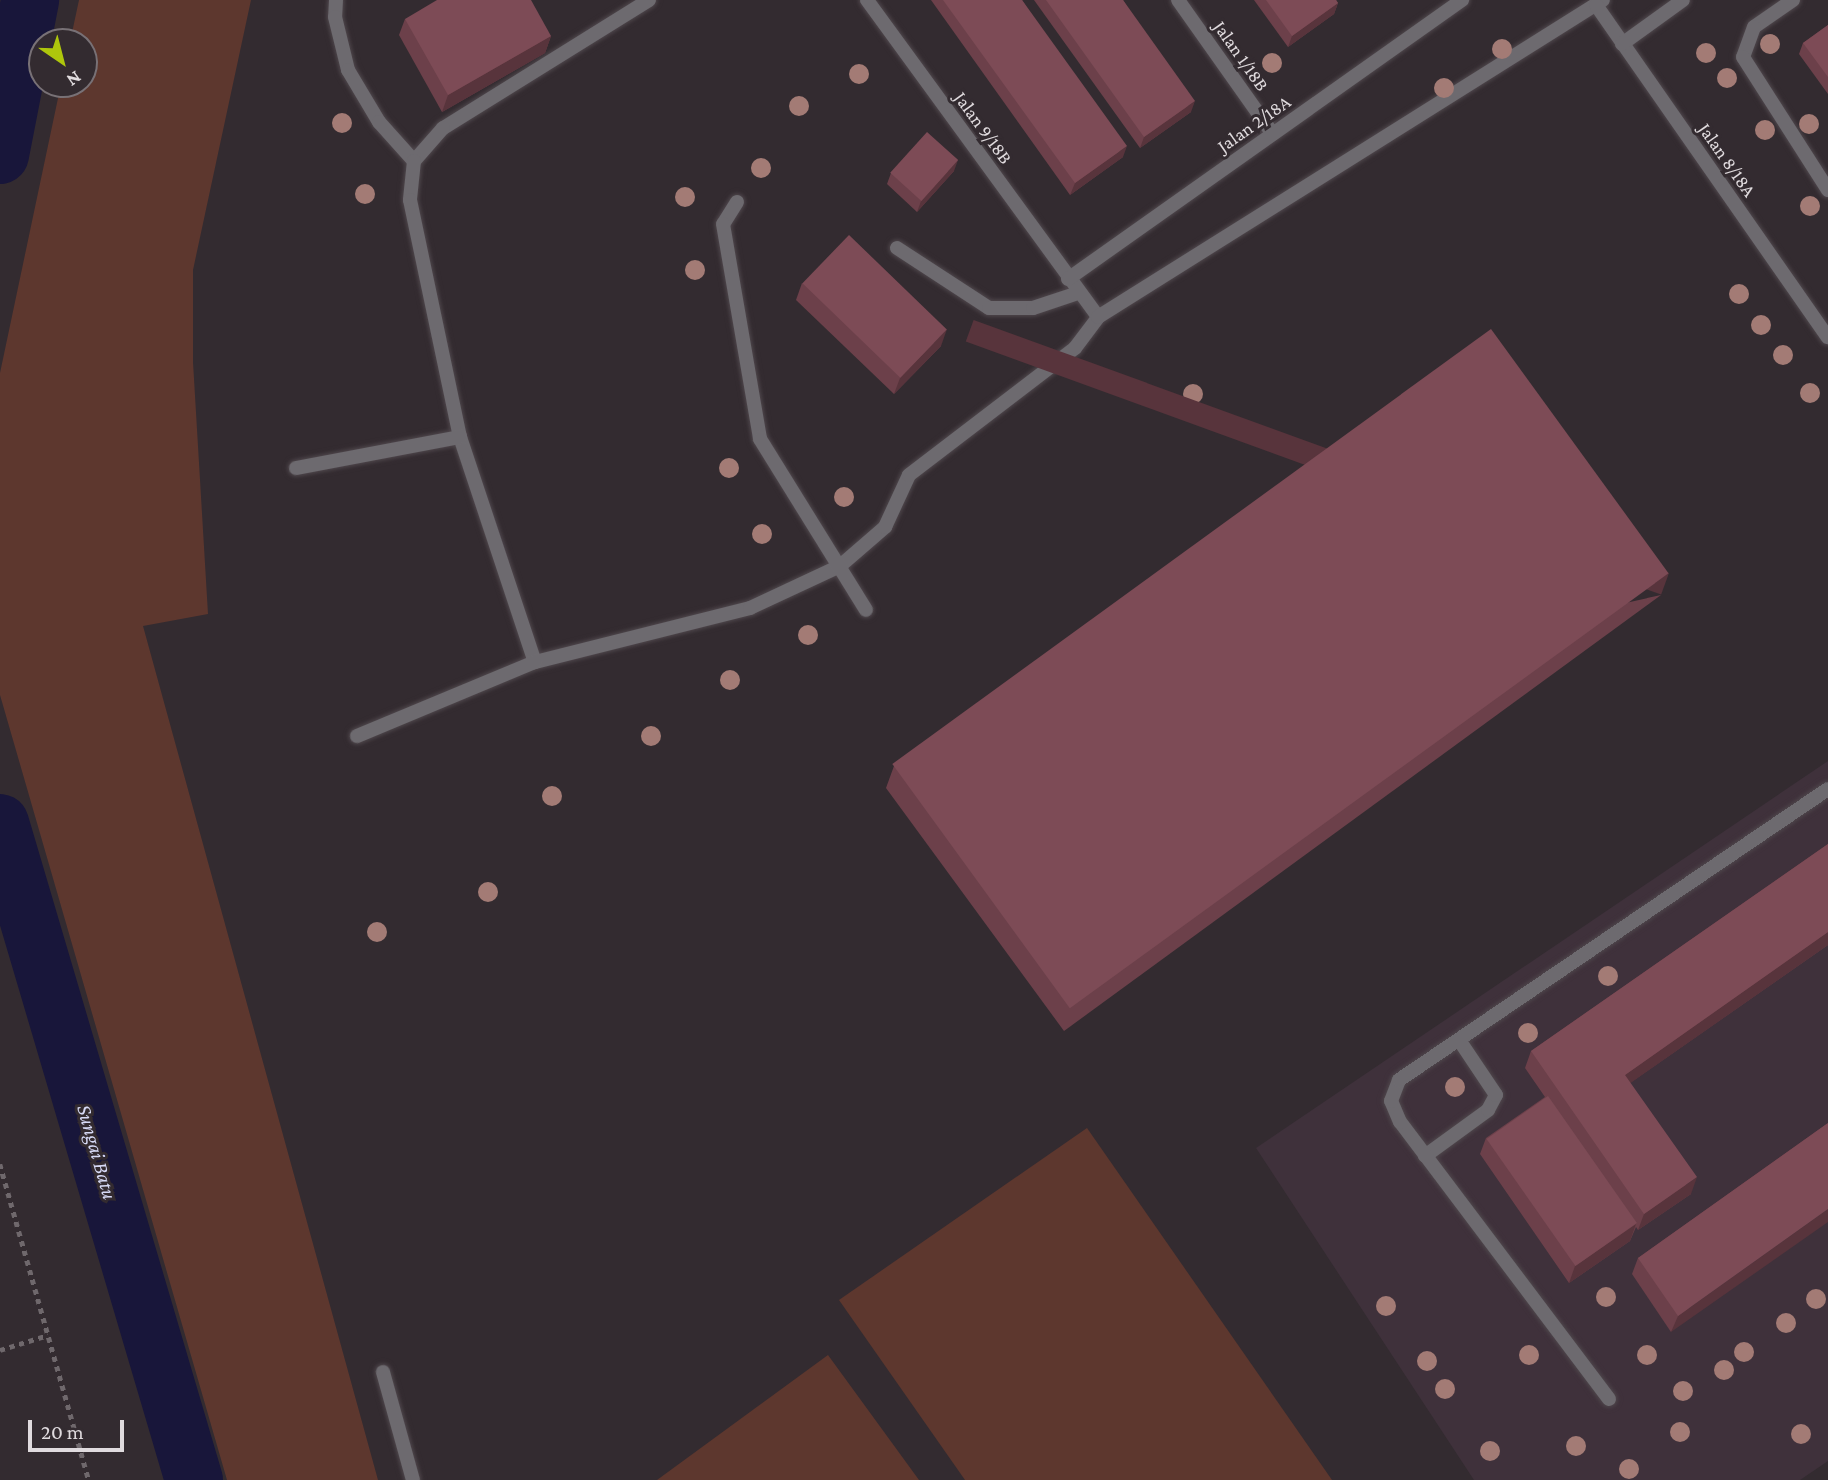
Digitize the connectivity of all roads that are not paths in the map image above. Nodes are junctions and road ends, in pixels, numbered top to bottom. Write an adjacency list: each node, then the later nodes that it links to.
1 (336, 0): 11 (street)
2 (649, 0): 11 (street)
3 (867, 0): 15 (street, Jalan 9/18B)
4 (1178, 0): 10 (street, Jalan 1/18B)
5 (1462, 0): 10 (street, Jalan 2/18A)
6 (1683, 0): 9 (street)
7 (1793, 0): 12 (street)
8 (1599, 3): 9 (street, Jalan 8/18A); 17 (street)
9 (1622, 44): 18 (street, Jalan 8/18A)
10 (1273, 134): 15 (street, Jalan 2/18A)
11 (414, 162): 19 (street)
12 (1828, 190)
13 (737, 202): 21 (street)
14 (897, 248): 16 (street)
15 (1068, 279): 16 (street, Jalan 9/18B)
16 (1078, 293): 17 (street, Jalan 9/18B)
17 (1098, 317): 21 (street)
18 (1828, 337)
19 (460, 437): 20 (street); 23 (street)
20 (296, 468)
21 (840, 566): 22 (street); 23 (street)
22 (866, 610)
23 (535, 662): 24 (street)
24 (357, 736)
25 (1828, 789): 26 (street)
26 (1459, 1040): 27 (street); 27 (street)
27 (1425, 1156): 29 (street)
28 (383, 1371): 30 (street)
29 (1609, 1399)
30 (413, 1480)

